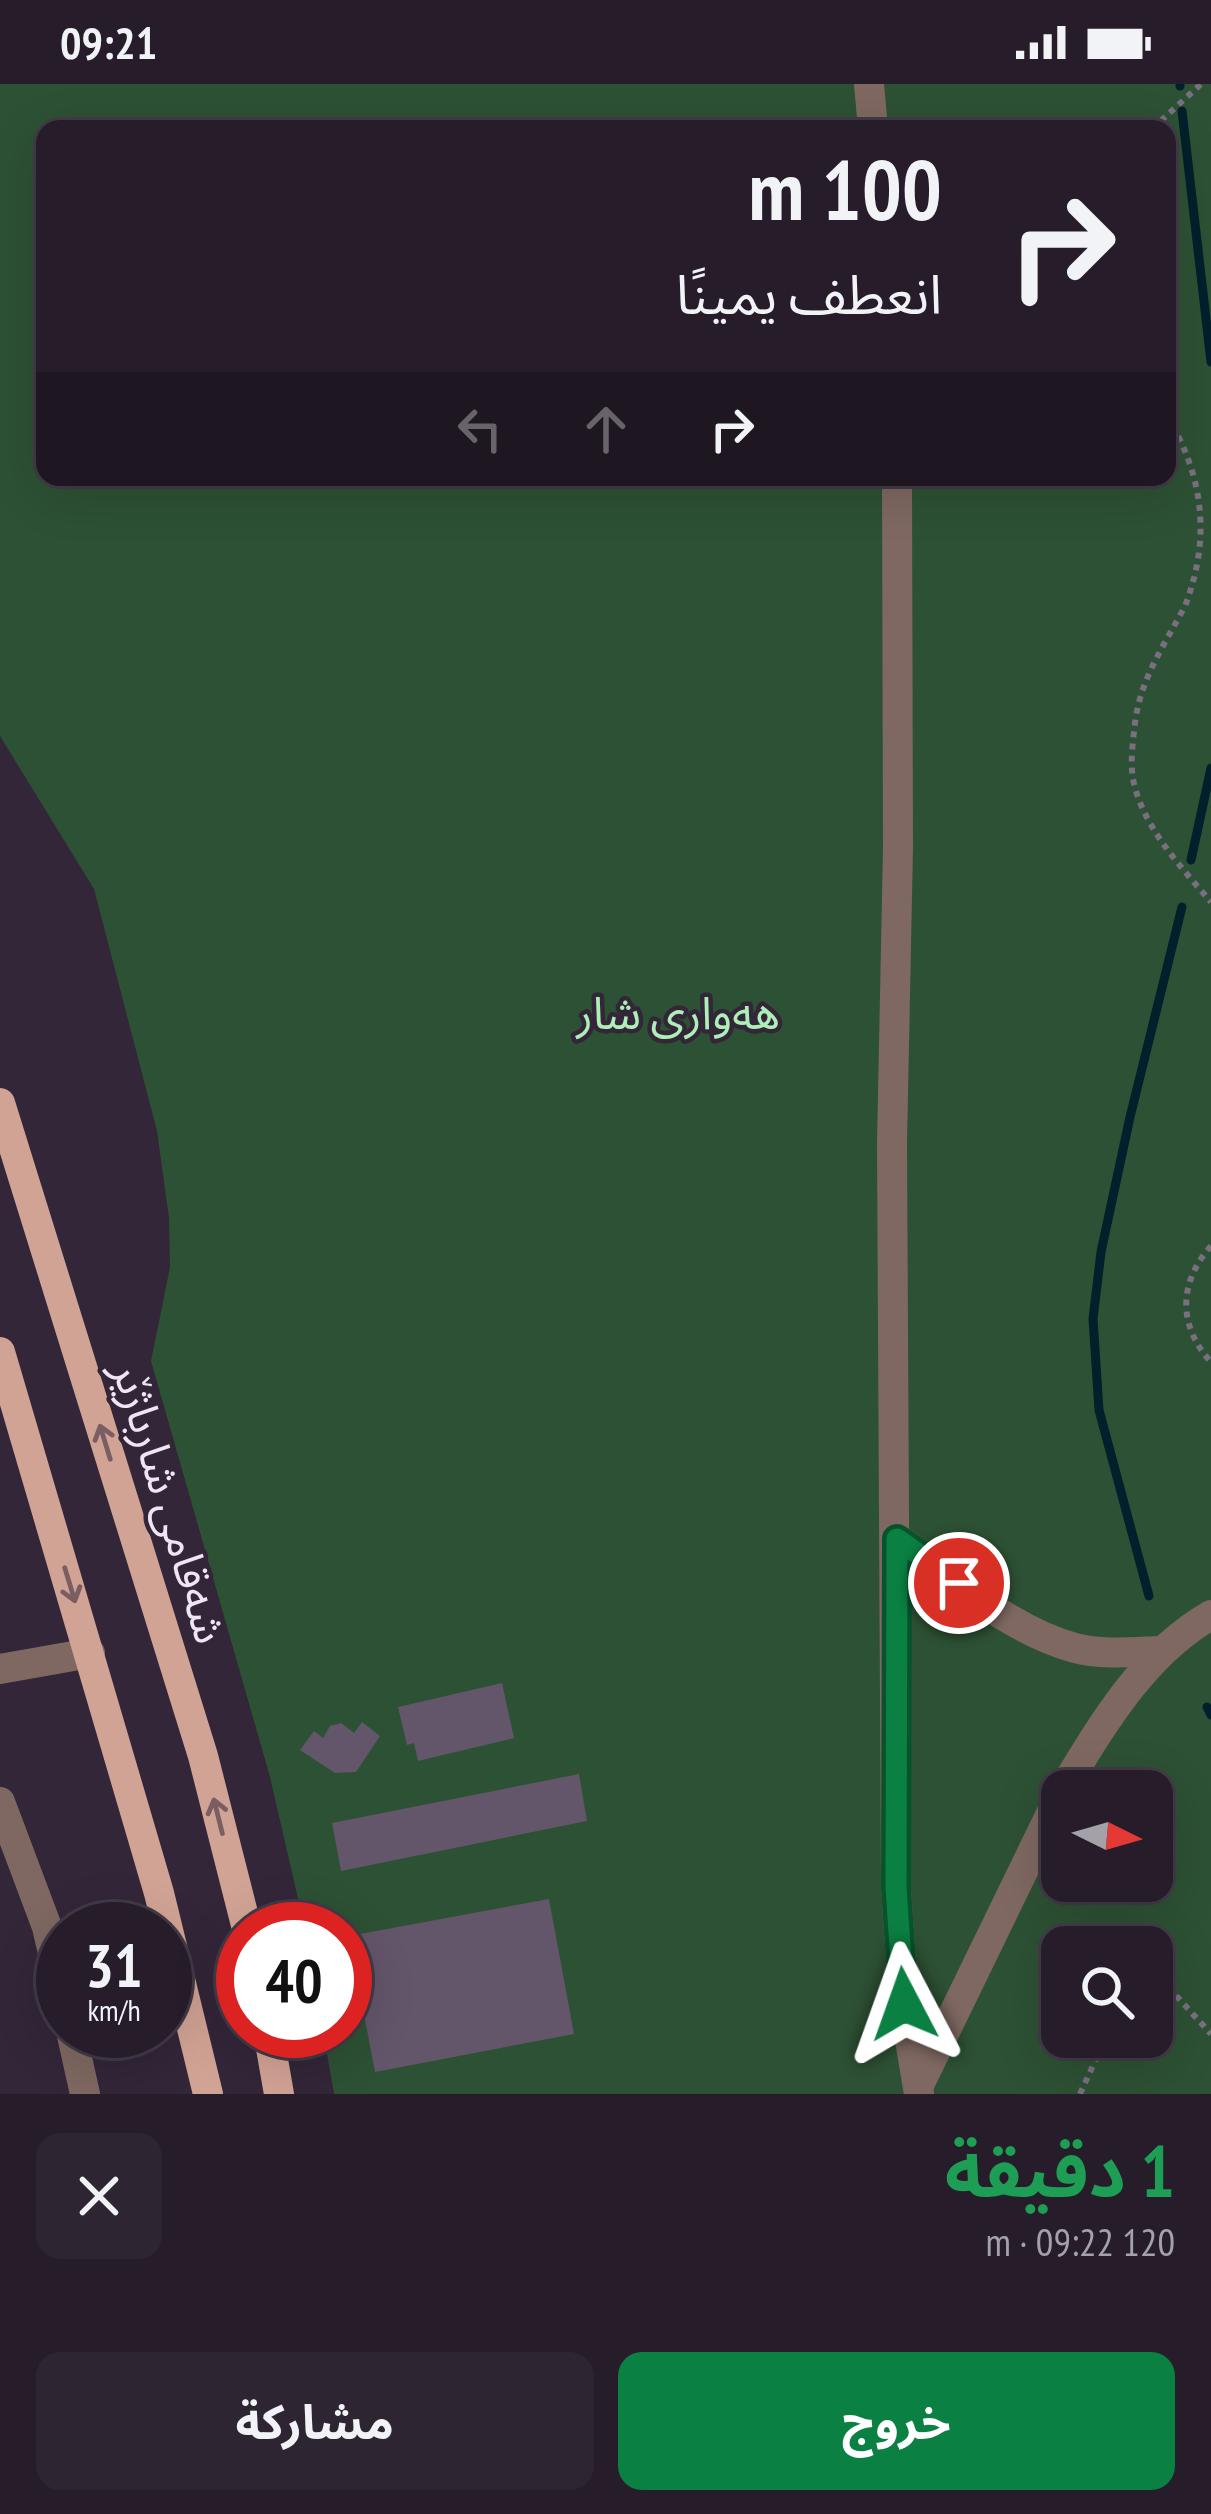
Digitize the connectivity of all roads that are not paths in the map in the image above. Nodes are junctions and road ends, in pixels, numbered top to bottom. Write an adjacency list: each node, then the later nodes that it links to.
1 (869, 84): 2 (street)
2 (872, 120)
3 (897, 486): 6 (street)
4 (0, 1103): 15 (main road, شەقامی شارباژێر, one-way to 4)
5 (0, 1352): 9 (main road, one-way to 9)
6 (897, 1539): 8 (street); 18 (street)
7 (1211, 1615): 8 (street)
8 (1160, 1652): 11 (street)
9 (90, 1653): 10 (street); 20 (main road)
10 (0, 1669)
11 (1075, 1770)
12 (0, 1802): 14 (street)
13 (1041, 1835): 18 (street)
14 (38, 1902)
15 (240, 1902)
16 (77, 2058): 19 (street)
17 (273, 2058): 21 (main road)
18 (919, 2090)
19 (85, 2094)
20 (208, 2094)
21 (279, 2094)

